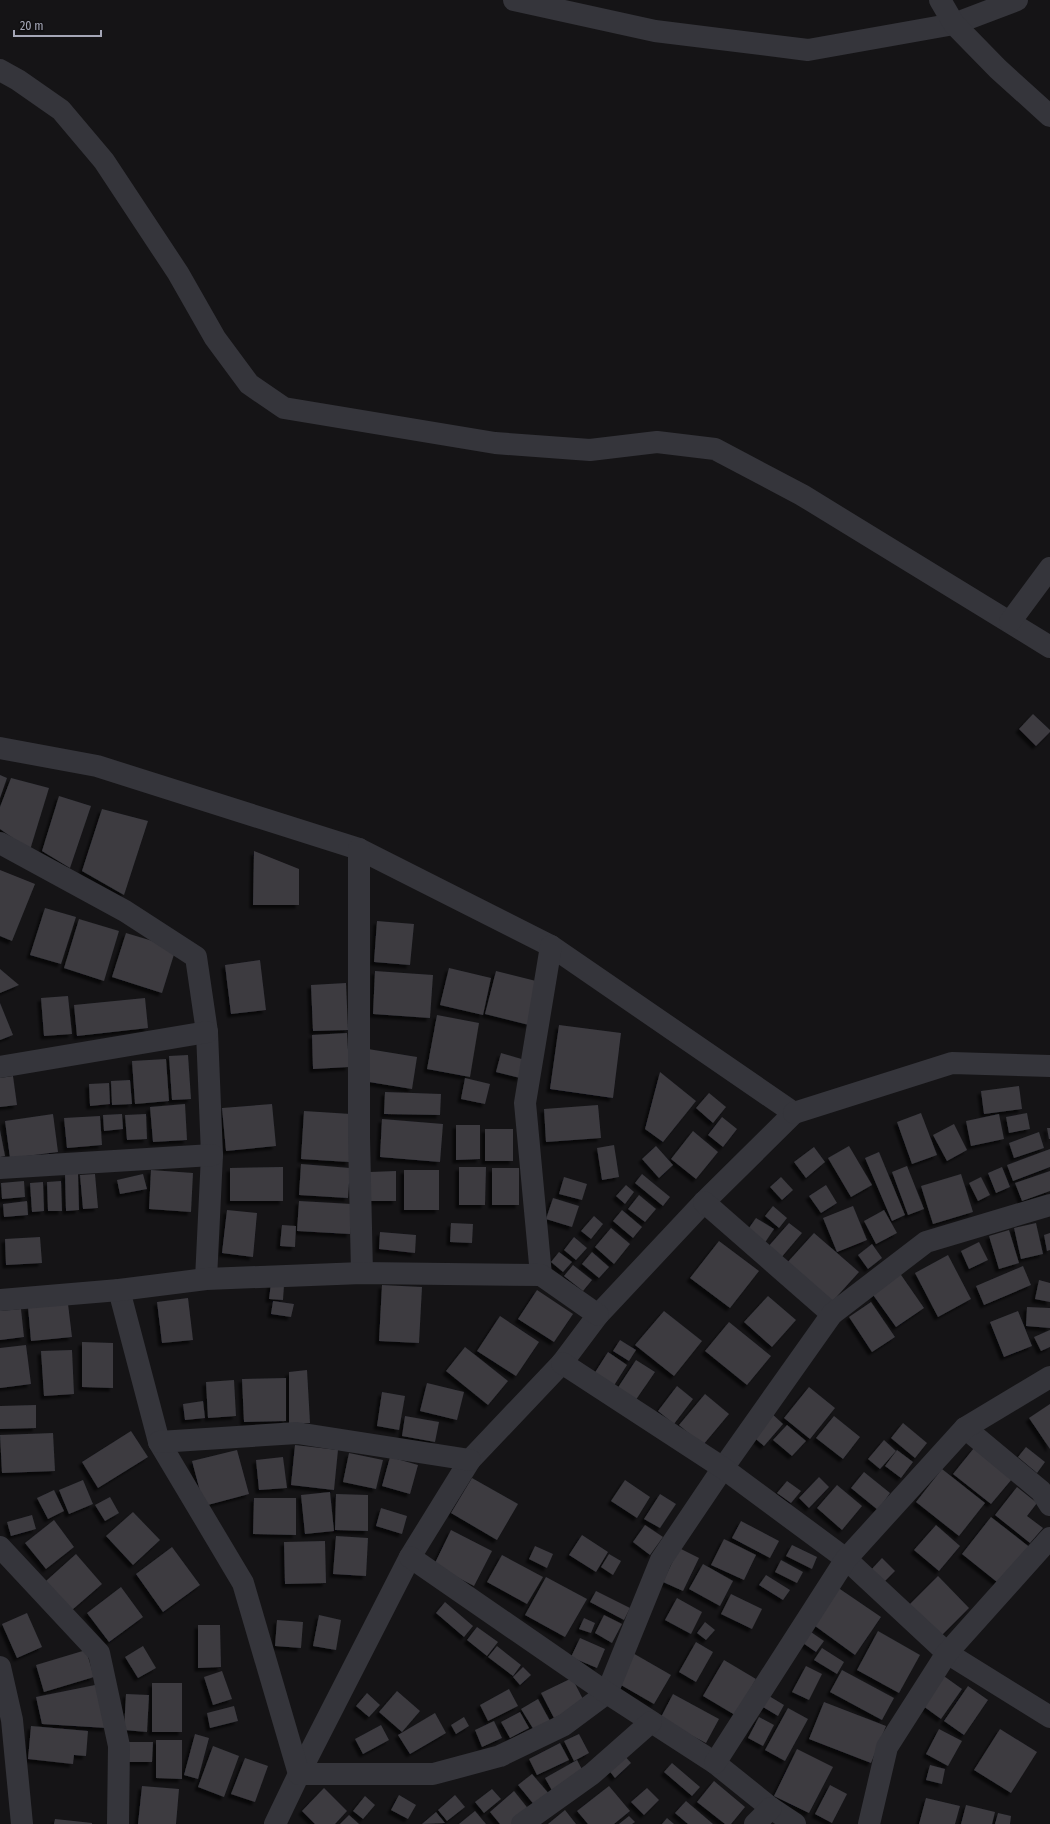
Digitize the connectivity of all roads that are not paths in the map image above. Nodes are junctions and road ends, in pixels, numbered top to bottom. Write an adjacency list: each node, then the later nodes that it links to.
1 (514, 0): 4 (street)
2 (940, 0): 4 (street)
3 (1017, 0): 4 (street)
4 (954, 24): 6 (street)
5 (0, 70): 8 (street)
6 (1050, 116)
7 (1050, 568): 8 (street)
8 (1010, 622): 9 (street)
9 (1050, 647)
10 (0, 748): 12 (street)
11 (0, 843): 14 (street)
12 (359, 849): 13 (street); 22 (street)
13 (551, 946): 17 (street); 23 (street)
14 (206, 1032): 16 (street); 18 (street)
15 (1050, 1066): 17 (street)
16 (0, 1067)
17 (794, 1113): 20 (street)
18 (212, 1155): 19 (street); 24 (street)
19 (0, 1168)
20 (704, 1202): 27 (street); 28 (street)
21 (1050, 1205): 27 (street)
22 (362, 1272): 23 (street); 24 (street)
23 (540, 1275): 28 (street)
24 (206, 1278): 25 (street)
25 (119, 1290): 26 (street); 32 (street)
26 (0, 1300)
27 (832, 1314): 34 (street)
28 (598, 1315): 29 (street)
29 (562, 1363): 33 (street); 34 (street)
30 (1050, 1377): 31 (street)
31 (965, 1428): 35 (street); 39 (street)
32 (159, 1442): 33 (street); 47 (street)
33 (470, 1460): 38 (street)
34 (723, 1468): 39 (street); 42 (street)
35 (1050, 1505)
36 (1050, 1538): 40 (street)
37 (0, 1547): 50 (street)
38 (410, 1557): 42 (street); 47 (street)
39 (846, 1559): 40 (street); 46 (street)
40 (947, 1653): 43 (street); 55 (street)
41 (0, 1667): 44 (street)
42 (608, 1693): 45 (street); 47 (street)
43 (1050, 1717)
44 (6, 1722): 49 (street)
45 (652, 1722): 46 (street); 52 (street)
46 (715, 1763): 48 (street)
47 (299, 1774): 51 (street)
48 (771, 1808): 53 (street); 54 (street)
49 (22, 1824)
50 (118, 1824)
51 (275, 1824)
52 (522, 1824)
53 (755, 1824)
54 (795, 1824)
55 (869, 1824)

